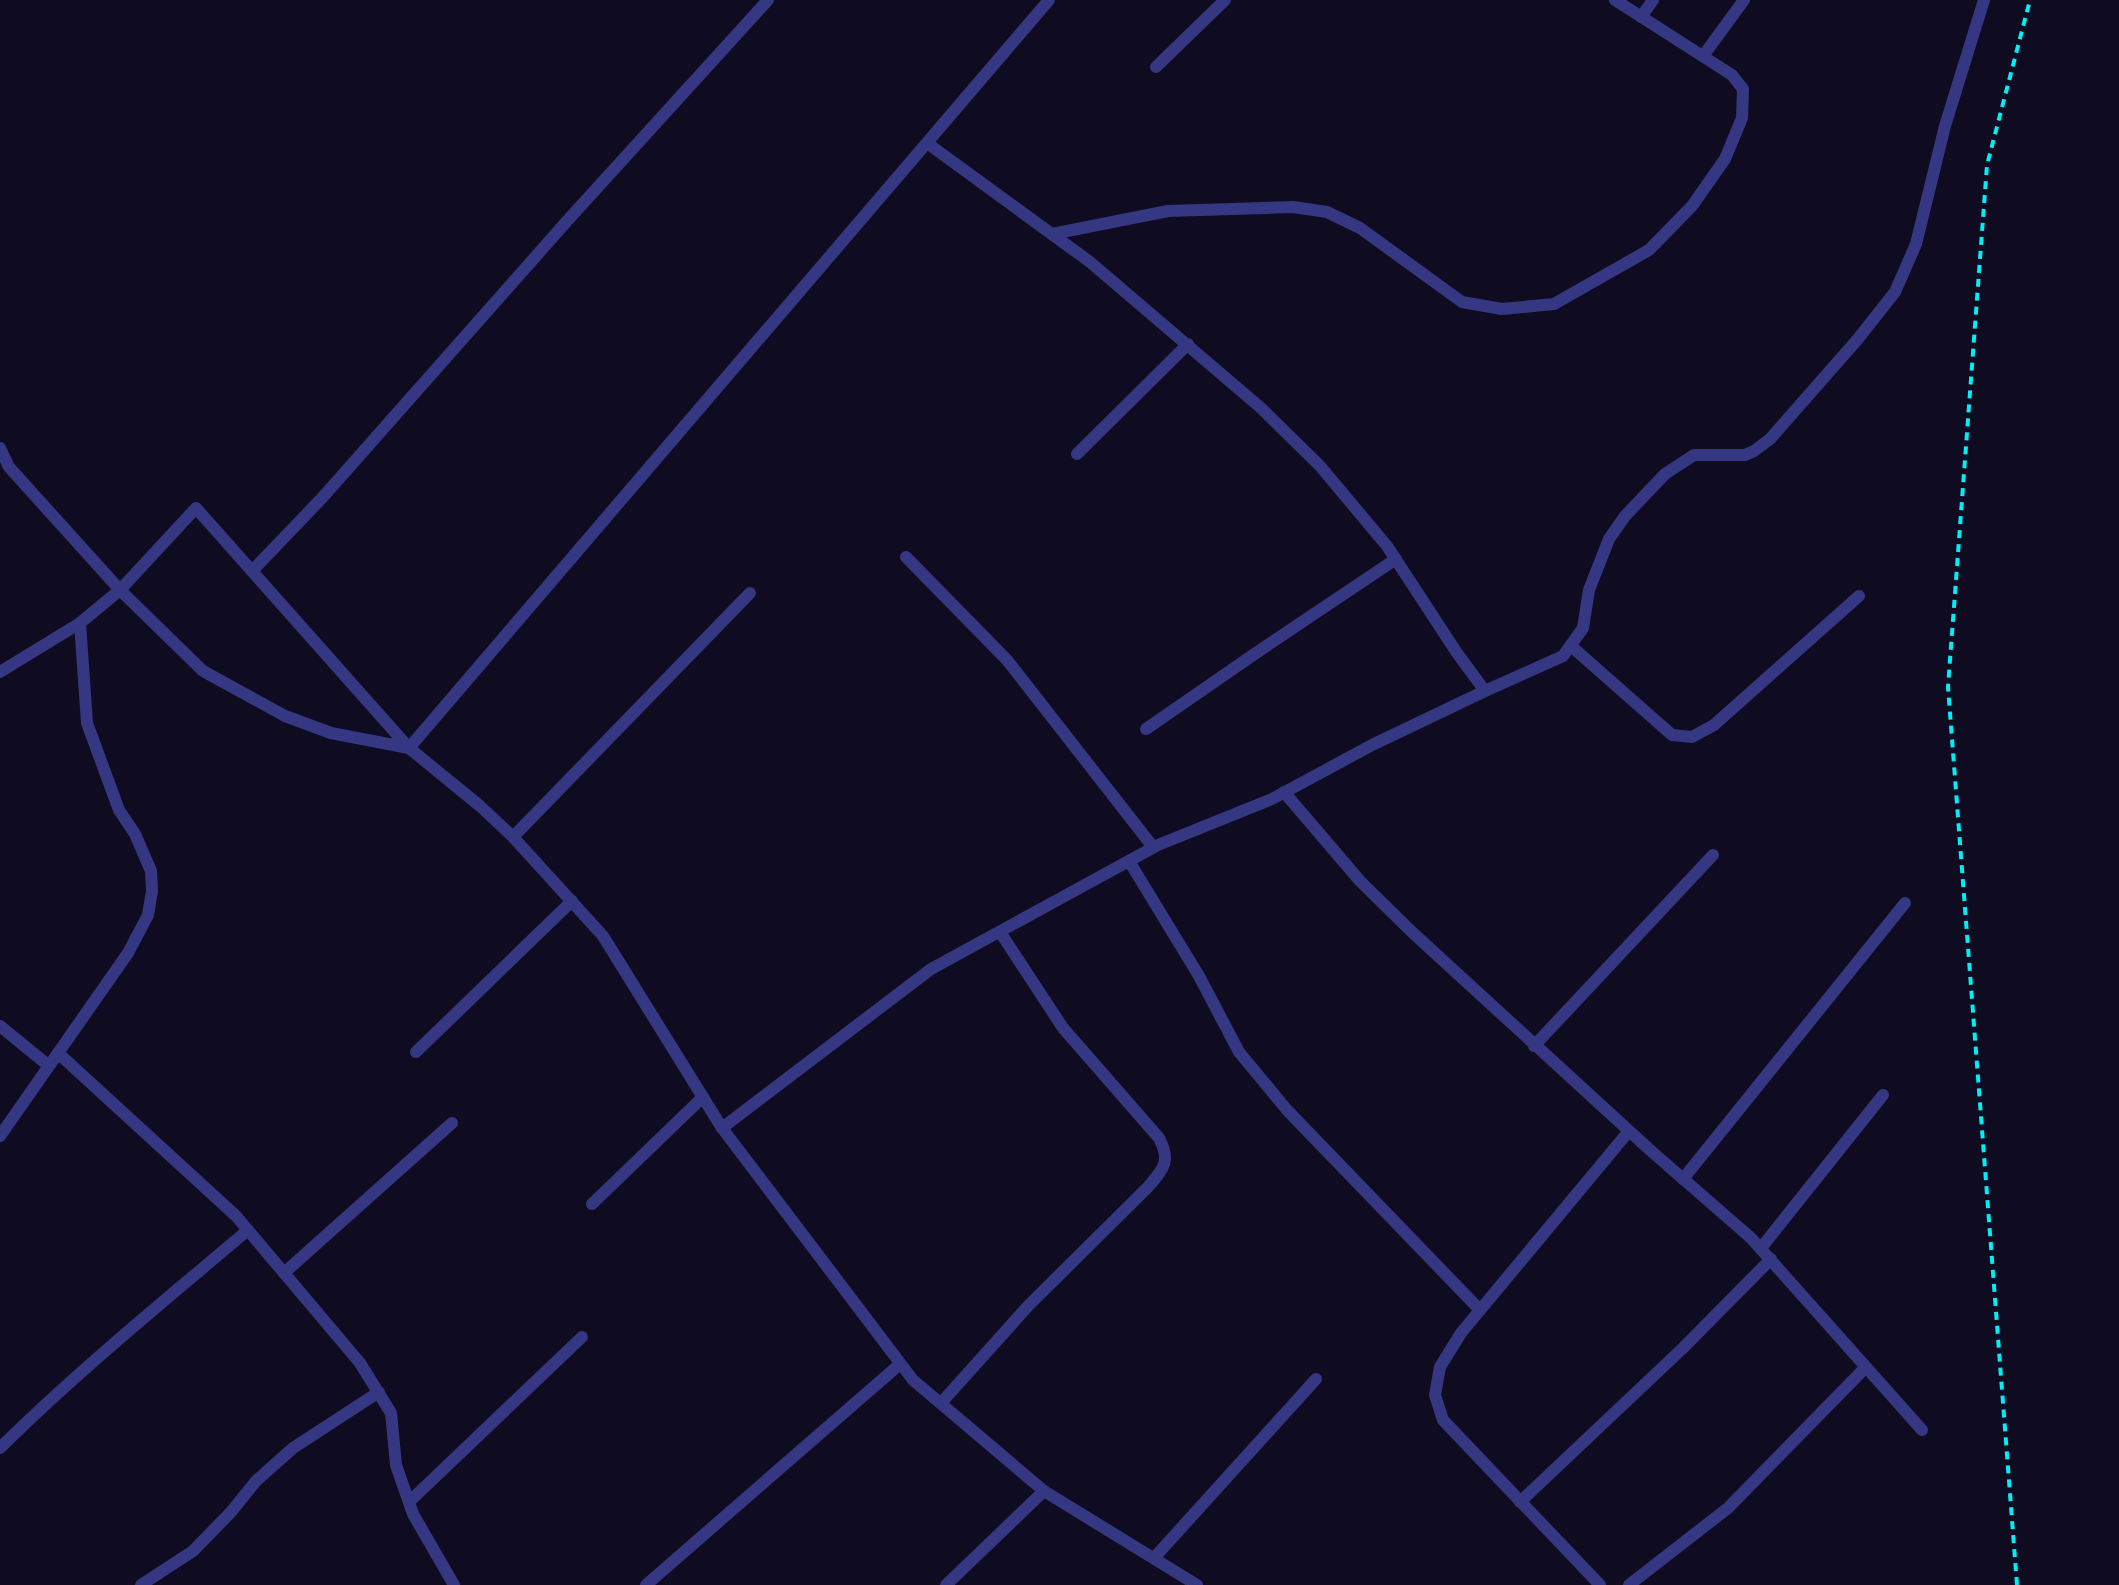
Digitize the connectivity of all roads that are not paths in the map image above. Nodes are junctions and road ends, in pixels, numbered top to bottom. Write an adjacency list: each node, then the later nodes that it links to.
1 (768, 0): 18 (street)
2 (1049, 0): 11 (street)
3 (1225, 0): 10 (street)
4 (1615, 0): 8 (street)
5 (1653, 0): 8 (street)
6 (1744, 0): 9 (street)
7 (1984, 0): 23 (street)
8 (1641, 17): 9 (street)
9 (1702, 56): 12 (street)
10 (1156, 68)
11 (927, 143): 12 (street); 27 (street)
12 (1052, 234): 13 (street)
13 (1188, 344): 15 (street); 17 (street)
14 (0, 448): 19 (street)
15 (1077, 454)
16 (906, 557): 30 (street)
17 (1396, 559): 25 (street); 26 (street)
18 (252, 571): 19 (street); 27 (street)
19 (120, 590): 22 (street); 27 (street)
20 (750, 593): 29 (street)
21 (1860, 596): 23 (street)
22 (80, 623): 24 (street); 39 (street)
23 (1571, 646): 25 (street)
24 (0, 672)
25 (1485, 691): 28 (street)
26 (1146, 729)
27 (409, 748): 29 (street)
28 (1284, 792): 30 (street); 37 (street)
29 (513, 837): 33 (street)
30 (1154, 847): 32 (street)
31 (1713, 855): 37 (street)
32 (1129, 860): 35 (street); 53 (street)
33 (572, 901): 38 (street); 42 (street)
34 (1905, 902): 47 (street)
35 (1000, 932): 44 (street); 59 (street)
36 (0, 1026): 40 (street)
37 (1534, 1046): 45 (street)
38 (416, 1052)
39 (58, 1053): 40 (street); 49 (street)
40 (49, 1066): 46 (street)
41 (1883, 1094): 50 (street)
42 (703, 1098): 44 (street); 48 (street)
43 (452, 1123): 52 (street)
44 (722, 1128): 55 (street)
45 (1629, 1131): 47 (street); 53 (street)
46 (0, 1136)
47 (1683, 1179): 50 (street)
48 (592, 1204)
49 (248, 1230): 52 (street); 61 (street)
50 (1761, 1248): 51 (street)
51 (1771, 1260): 56 (street); 64 (street)
52 (284, 1273): 58 (street)
53 (1480, 1310): 64 (street)
54 (582, 1337): 63 (street)
55 (900, 1364): 59 (street); 69 (street)
56 (1866, 1366): 60 (street); 66 (street)
57 (1316, 1379): 65 (street)
58 (379, 1392): 63 (street); 67 (street)
59 (941, 1403): 62 (street)
60 (1922, 1430)
61 (0, 1448)
62 (1044, 1491): 65 (street); 70 (street)
63 (410, 1501): 68 (street)
64 (1520, 1502): 72 (street)
65 (1154, 1558): 71 (street)
66 (1637, 1583)
67 (140, 1585)
68 (454, 1585)
69 (646, 1585)
70 (946, 1585)
71 (1197, 1585)
72 (1600, 1585)

